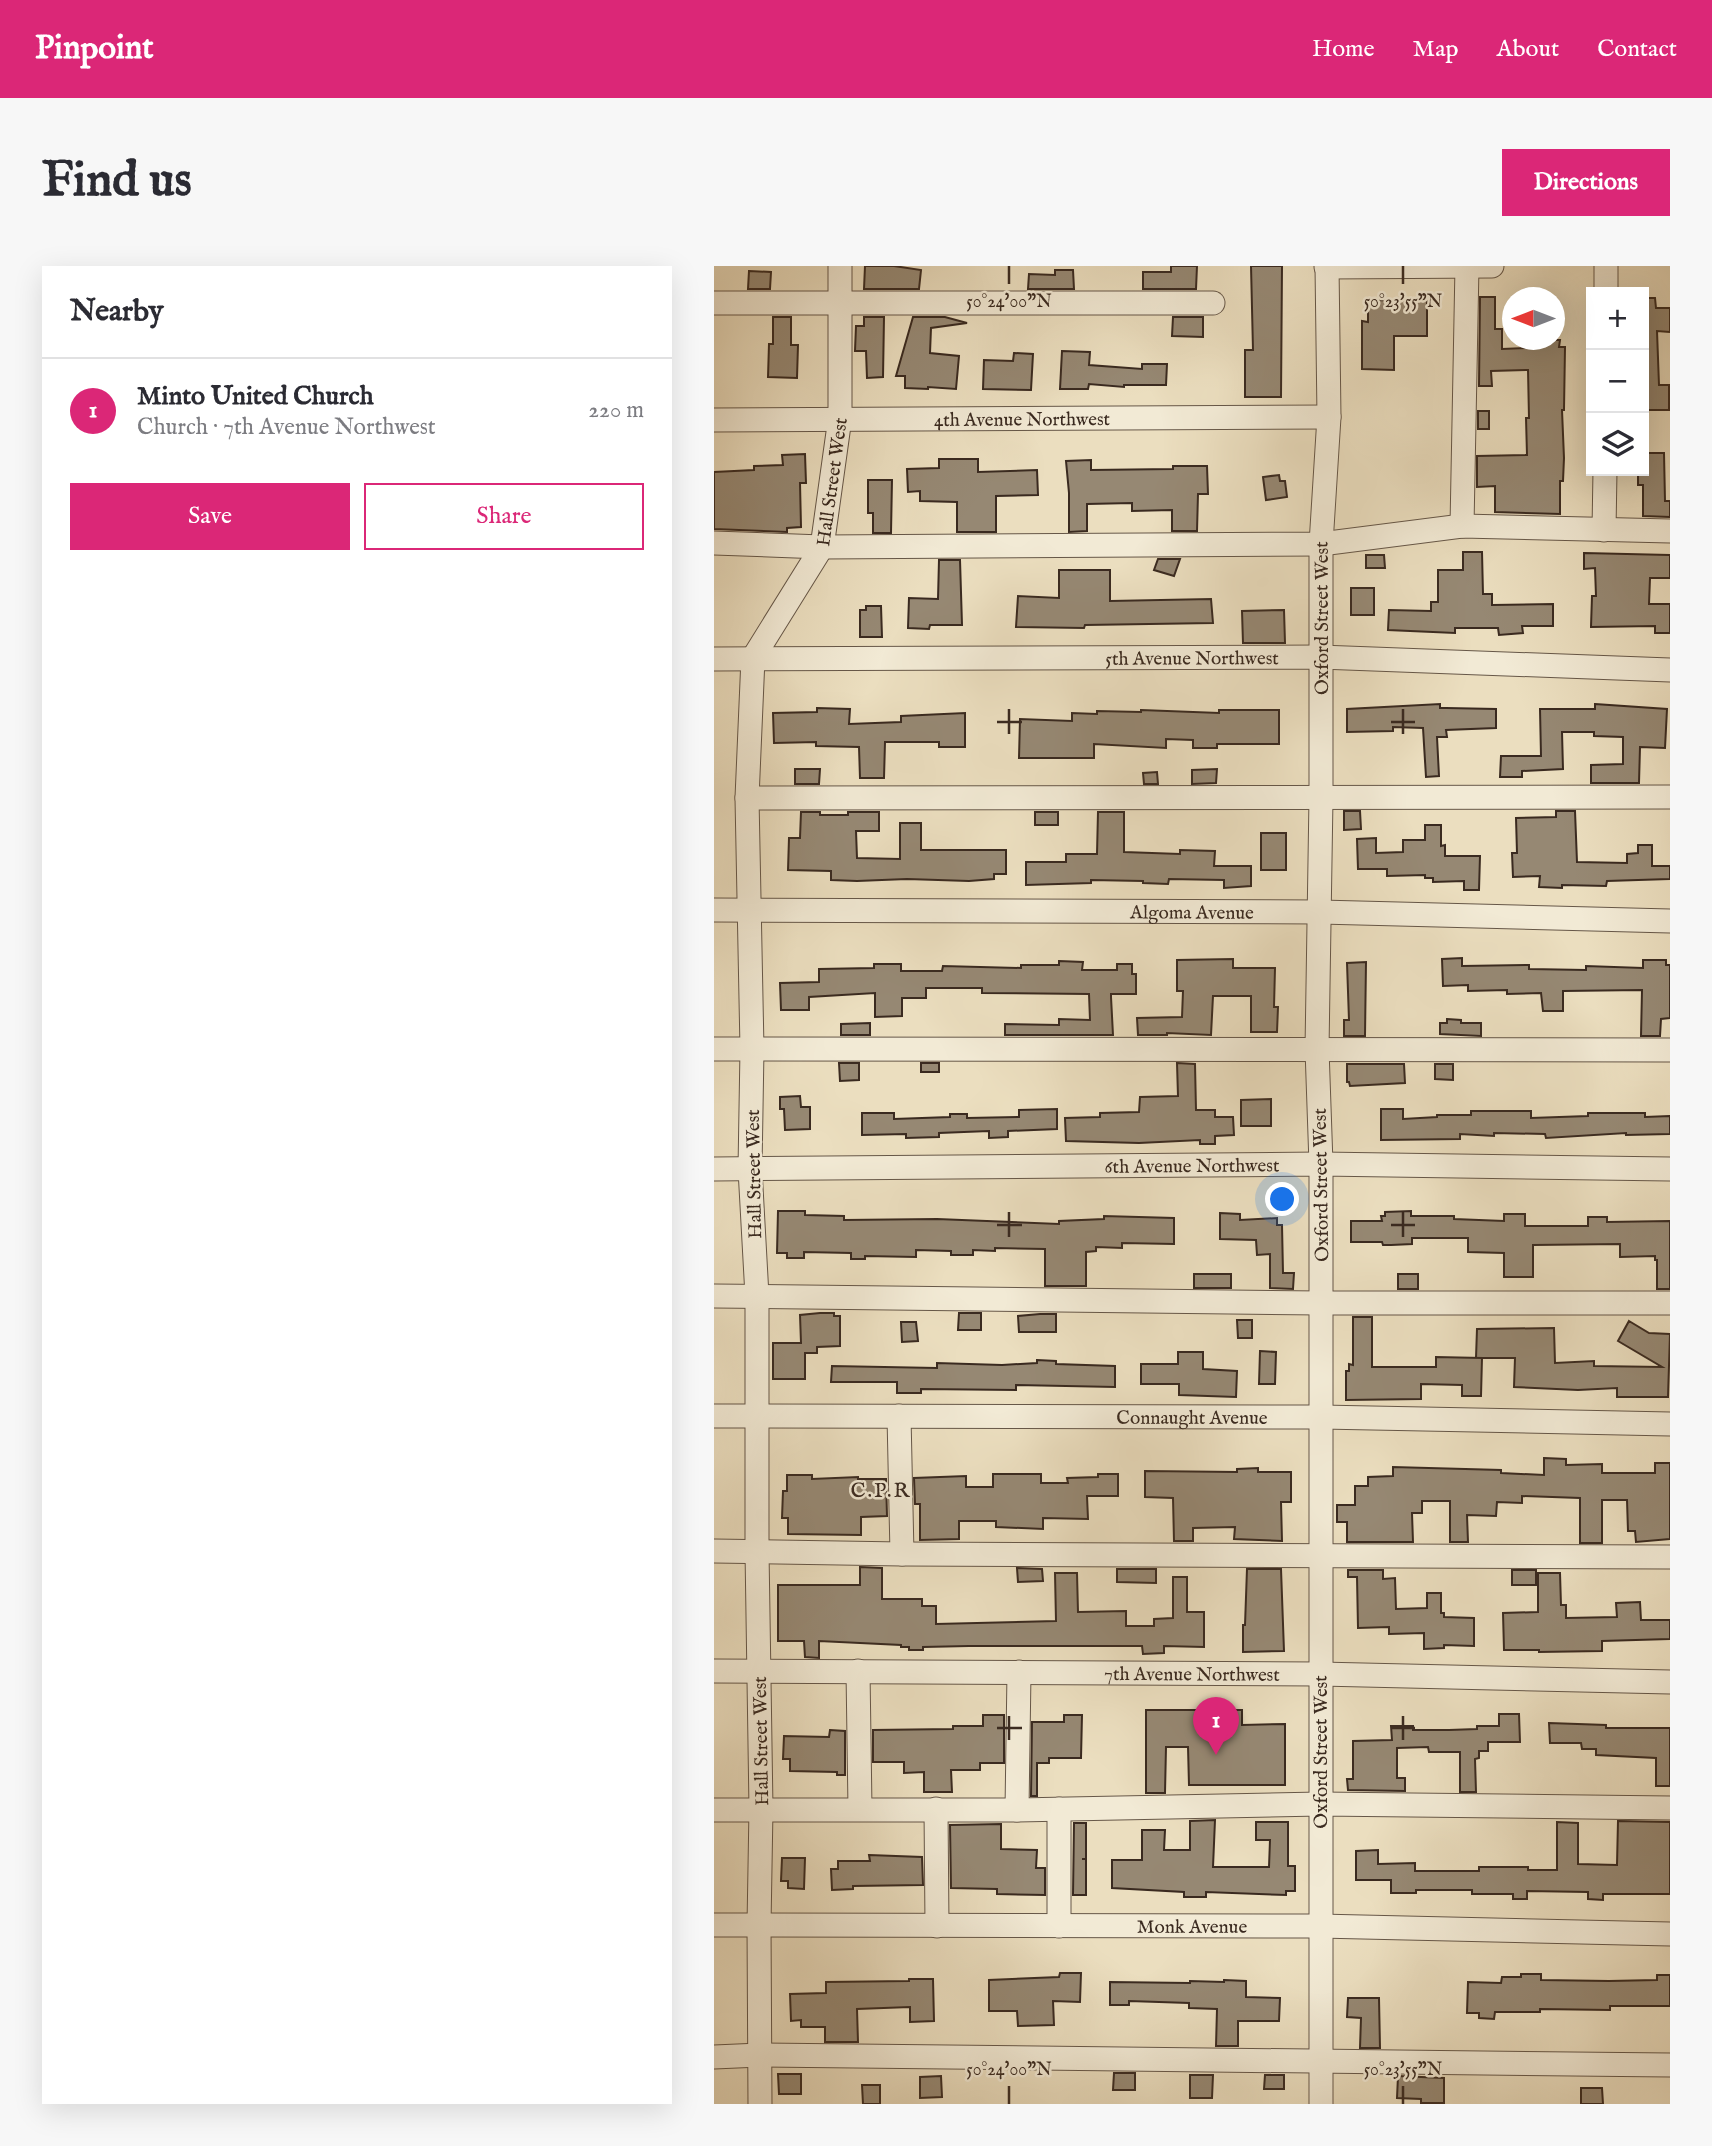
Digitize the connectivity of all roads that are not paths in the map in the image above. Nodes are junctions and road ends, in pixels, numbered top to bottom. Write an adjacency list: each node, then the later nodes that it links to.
1 (840, 266): 8 (street, Hall Street West)
2 (1326, 266): 5 (street); 10 (street, Oxford Street West)
3 (1492, 266): 5 (street)
4 (1606, 266): 6 (street)
5 (1467, 267): 14 (street)
6 (1606, 287)
7 (714, 303): 8 (street)
8 (839, 303): 9 (street); 11 (street, Hall Street West)
9 (1213, 303)
10 (1329, 417): 11 (street, 4th Avenue Northwest); 18 (street, Oxford Street West)
11 (840, 418): 12 (street, 4th Avenue Northwest); 19 (street, Hall Street West)
12 (714, 420)
13 (1605, 476): 15 (street)
14 (1462, 526): 15 (street); 18 (street)
15 (1604, 530): 16 (street)
16 (1670, 531)
17 (714, 543): 19 (street)
18 (1321, 544): 19 (street); 20 (street, Oxford Street West)
19 (822, 547): 21 (street, Hall Street West)
20 (1320, 657): 21 (street, 5th Avenue Northwest); 23 (street, 5th Avenue Northwest); 26 (street, Oxford Street West)
21 (753, 658): 22 (street, 5th Avenue Northwest); 25 (street, Hall Street West)
22 (714, 659)
23 (1670, 670)
24 (1670, 797): 26 (street)
25 (747, 798): 26 (street); 28 (street, Hall Street West)
26 (1321, 798): 29 (street, Oxford Street West)
27 (714, 910): 28 (street, Algoma Avenue)
28 (748, 910): 29 (street, Algoma Avenue); 32 (street, Hall Street West)
29 (1320, 912): 30 (street, Algoma Avenue); 33 (street, Oxford Street West)
30 (1670, 921)
31 (714, 1049): 32 (street)
32 (752, 1049): 33 (street); 37 (street, Hall Street West)
33 (1317, 1049): 34 (street); 35 (street, Oxford Street West)
34 (1670, 1050)
35 (1321, 1164): 37 (street, 6th Avenue Northwest); 38 (street, 6th Avenue Northwest); 41 (street, Oxford Street West)
36 (714, 1169): 37 (street, 6th Avenue Northwest)
37 (750, 1169): 40 (street, Hall Street West)
38 (1670, 1169)
39 (714, 1296): 40 (street)
40 (757, 1296): 41 (street); 44 (street, Hall Street West)
41 (1321, 1303): 42 (street); 46 (street, Oxford Street West)
42 (1670, 1303)
43 (714, 1416): 44 (street, Connaught Avenue)
44 (757, 1416): 45 (street, Connaught Avenue); 49 (street, Hall Street West)
45 (899, 1416): 46 (street, Connaught Avenue); 50 (street)
46 (1321, 1417): 47 (street, Connaught Avenue); 51 (street, Oxford Street West)
47 (1670, 1424)
48 (714, 1551): 49 (street)
49 (757, 1551): 50 (street); 54 (street, Hall Street West)
50 (902, 1555): 51 (street)
51 (1321, 1555): 52 (street); 57 (street, Oxford Street West)
52 (1670, 1557)
53 (714, 1671): 54 (street, 7th Avenue Northwest)
54 (759, 1671): 55 (street, 7th Avenue Northwest); 61 (street, Hall Street West)
55 (858, 1671): 56 (street, 7th Avenue Northwest); 62 (street)
56 (1019, 1672): 57 (street, 7th Avenue Northwest); 66 (street)
57 (1320, 1674): 58 (street, 7th Avenue Northwest); 59 (street, Oxford Street West)
58 (1670, 1682)
59 (1320, 1804): 60 (street); 64 (street); 71 (street, Oxford Street West)
60 (1670, 1808)
61 (761, 1809): 62 (street); 65 (street); 68 (street, Hall Street West)
62 (860, 1809): 63 (street)
63 (936, 1809): 66 (street); 69 (street)
64 (1059, 1809): 66 (street); 70 (street)
65 (714, 1810)
66 (1017, 1810)
67 (714, 1925): 68 (street, Monk Avenue)
68 (759, 1926): 69 (street, Monk Avenue); 73 (street, Hall Street West)
69 (937, 1926): 70 (street, Monk Avenue)
70 (1059, 1926): 71 (street, Monk Avenue)
71 (1320, 1926): 72 (street, Monk Avenue); 75 (street, Oxford Street West)
72 (1670, 1934)
73 (760, 2055): 74 (street); 75 (street); 77 (street, Hall Street West)
74 (714, 2057)
75 (1321, 2063): 76 (street); 78 (street, Oxford Street West)
76 (1670, 2065)
77 (760, 2104)
78 (1321, 2104)

